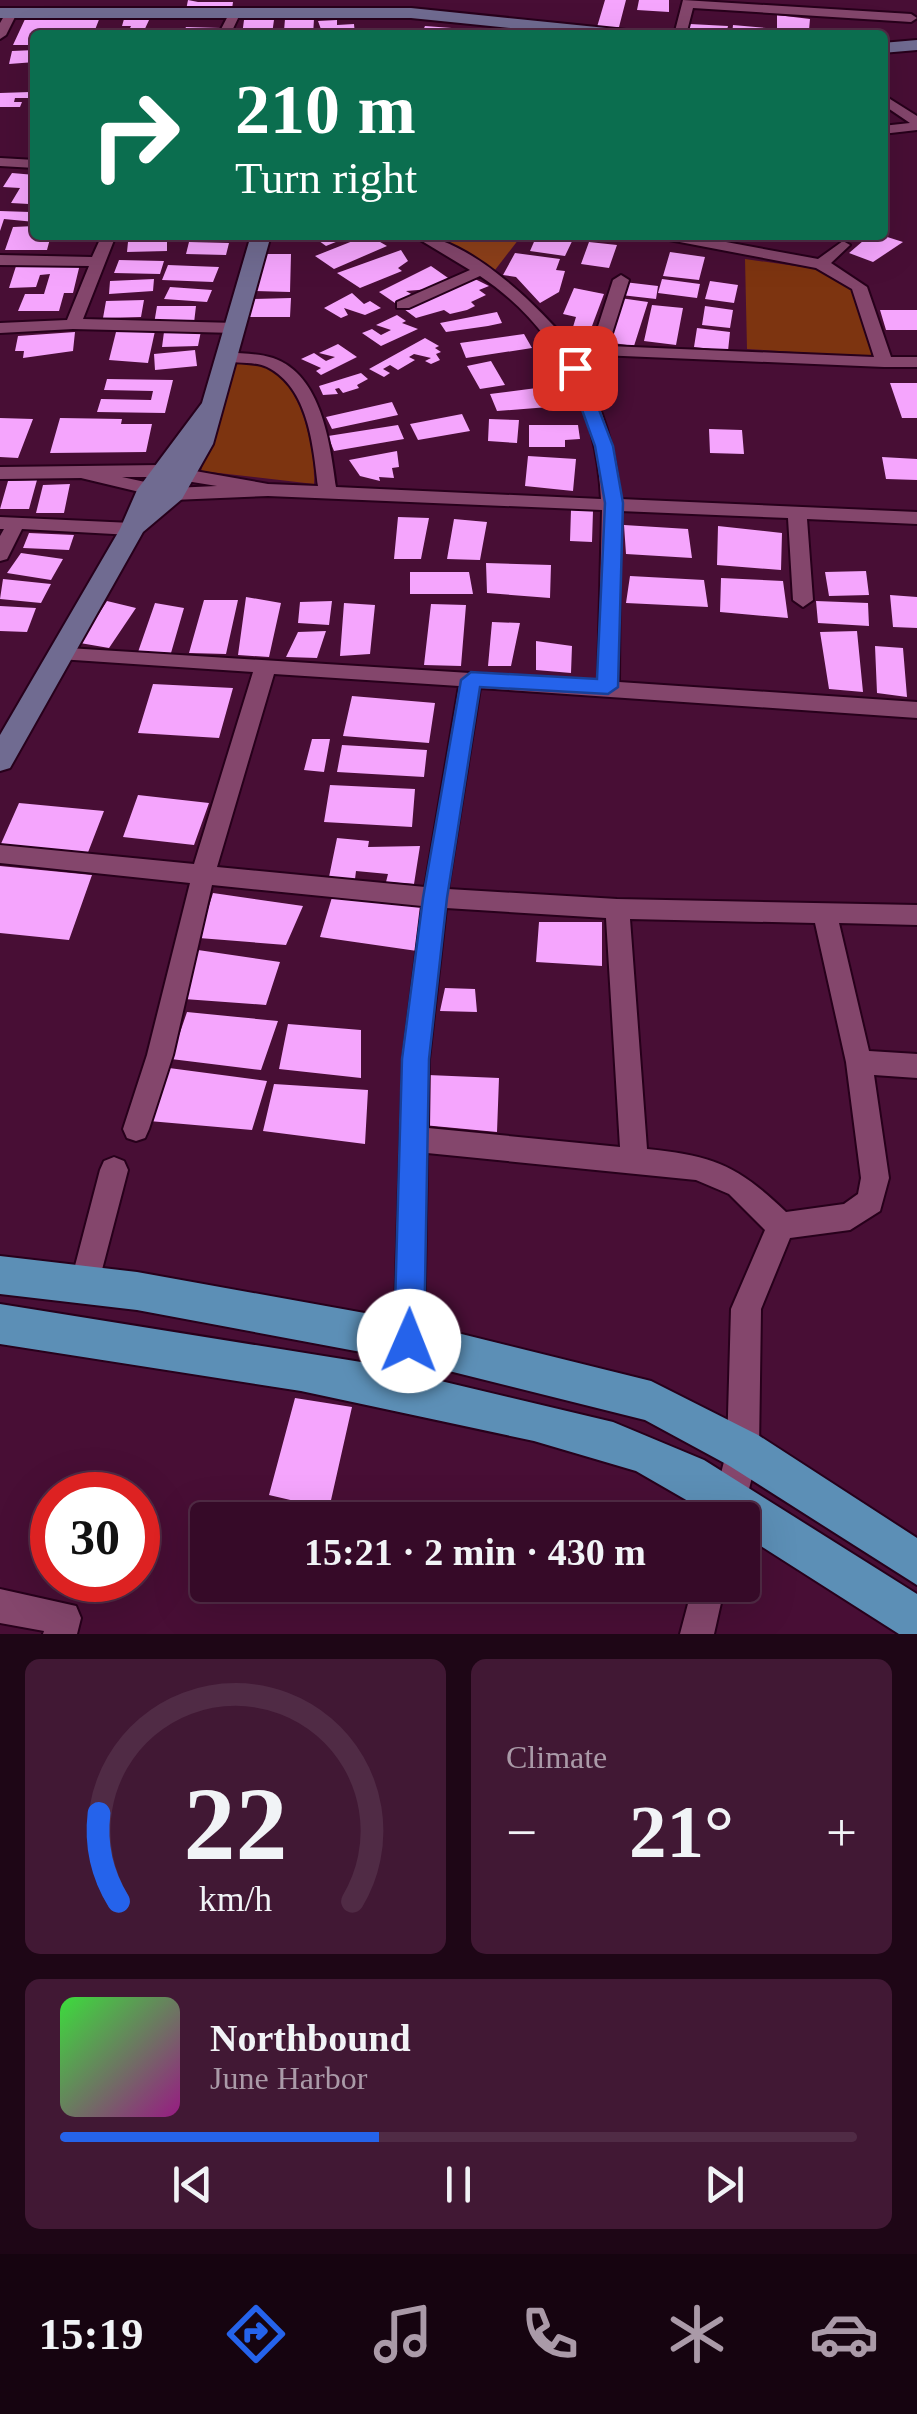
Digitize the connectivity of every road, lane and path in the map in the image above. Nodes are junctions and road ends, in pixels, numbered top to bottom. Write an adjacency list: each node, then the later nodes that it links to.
1 (895, 0): 6 (street)
2 (689, 2): 6 (street); 9 (street)
3 (5, 13): 4 (street); 10 (street)
4 (234, 14): 5 (street); 7 (street)
5 (400, 16): 8 (street)
6 (914, 21)
7 (226, 30)
8 (576, 30)
9 (681, 30)
10 (0, 35)
11 (917, 45): 12 (street)
12 (888, 47)
13 (888, 102): 14 (street)
14 (917, 124): 15 (street)
15 (888, 129)
16 (0, 162): 17 (street)
17 (30, 164)
18 (107, 240): 24 (street)
19 (261, 240): 30 (street)
20 (428, 240): 26 (street)
21 (691, 240): 25 (street)
22 (843, 246): 25 (street)
23 (0, 260): 24 (street)
24 (98, 262): 29 (street)
25 (822, 264): 35 (street)
26 (482, 270): 28 (street); 32 (street)
27 (622, 280): 33 (street)
28 (402, 305)
29 (72, 324): 30 (street); 31 (street)
30 (236, 328): 34 (street)
31 (1, 332)
32 (564, 349): 33 (street); 40 (street)
33 (598, 350): 35 (street)
34 (226, 357): 38 (street); 39 (street)
35 (884, 362): 36 (street)
36 (917, 362)
37 (0, 472): 38 (street)
38 (167, 482): 39 (street); 44 (street)
39 (328, 492): 40 (street)
40 (614, 503): 41 (street); 50 (street)
41 (797, 512): 42 (street); 46 (street)
42 (917, 518)
43 (8, 524): 44 (street); 45 (street)
44 (132, 529): 47 (street)
45 (0, 555)
46 (804, 600)
47 (59, 652): 48 (street); 52 (street)
48 (264, 668): 49 (street); 54 (street)
49 (471, 680): 50 (street); 55 (street)
50 (608, 687): 51 (street)
51 (917, 710)
52 (0, 760)
53 (0, 854): 54 (street)
54 (204, 871): 55 (street); 61 (street)
55 (435, 898): 56 (street); 62 (street)
56 (617, 909): 57 (street); 63 (street)
57 (824, 914): 58 (street); 59 (street)
58 (917, 914)
59 (858, 1062): 60 (street); 65 (street)
60 (917, 1066)
61 (136, 1129)
62 (413, 1139): 63 (street); 69 (street)
63 (634, 1161): 65 (street)
64 (114, 1170): 67 (street)
65 (781, 1226): 70 (street)
66 (0, 1274): 67 (main road)
67 (84, 1284): 69 (main road)
68 (0, 1324): 71 (main road)
69 (409, 1341): 70 (main road)
70 (743, 1450): 72 (street); 74 (main road)
71 (716, 1502)
72 (729, 1502)
73 (760, 1529): 77 (main road)
74 (917, 1562)
75 (705, 1602): 79 (street)
76 (0, 1606): 78 (street)
77 (917, 1620)
78 (60, 1634)
79 (697, 1634)

